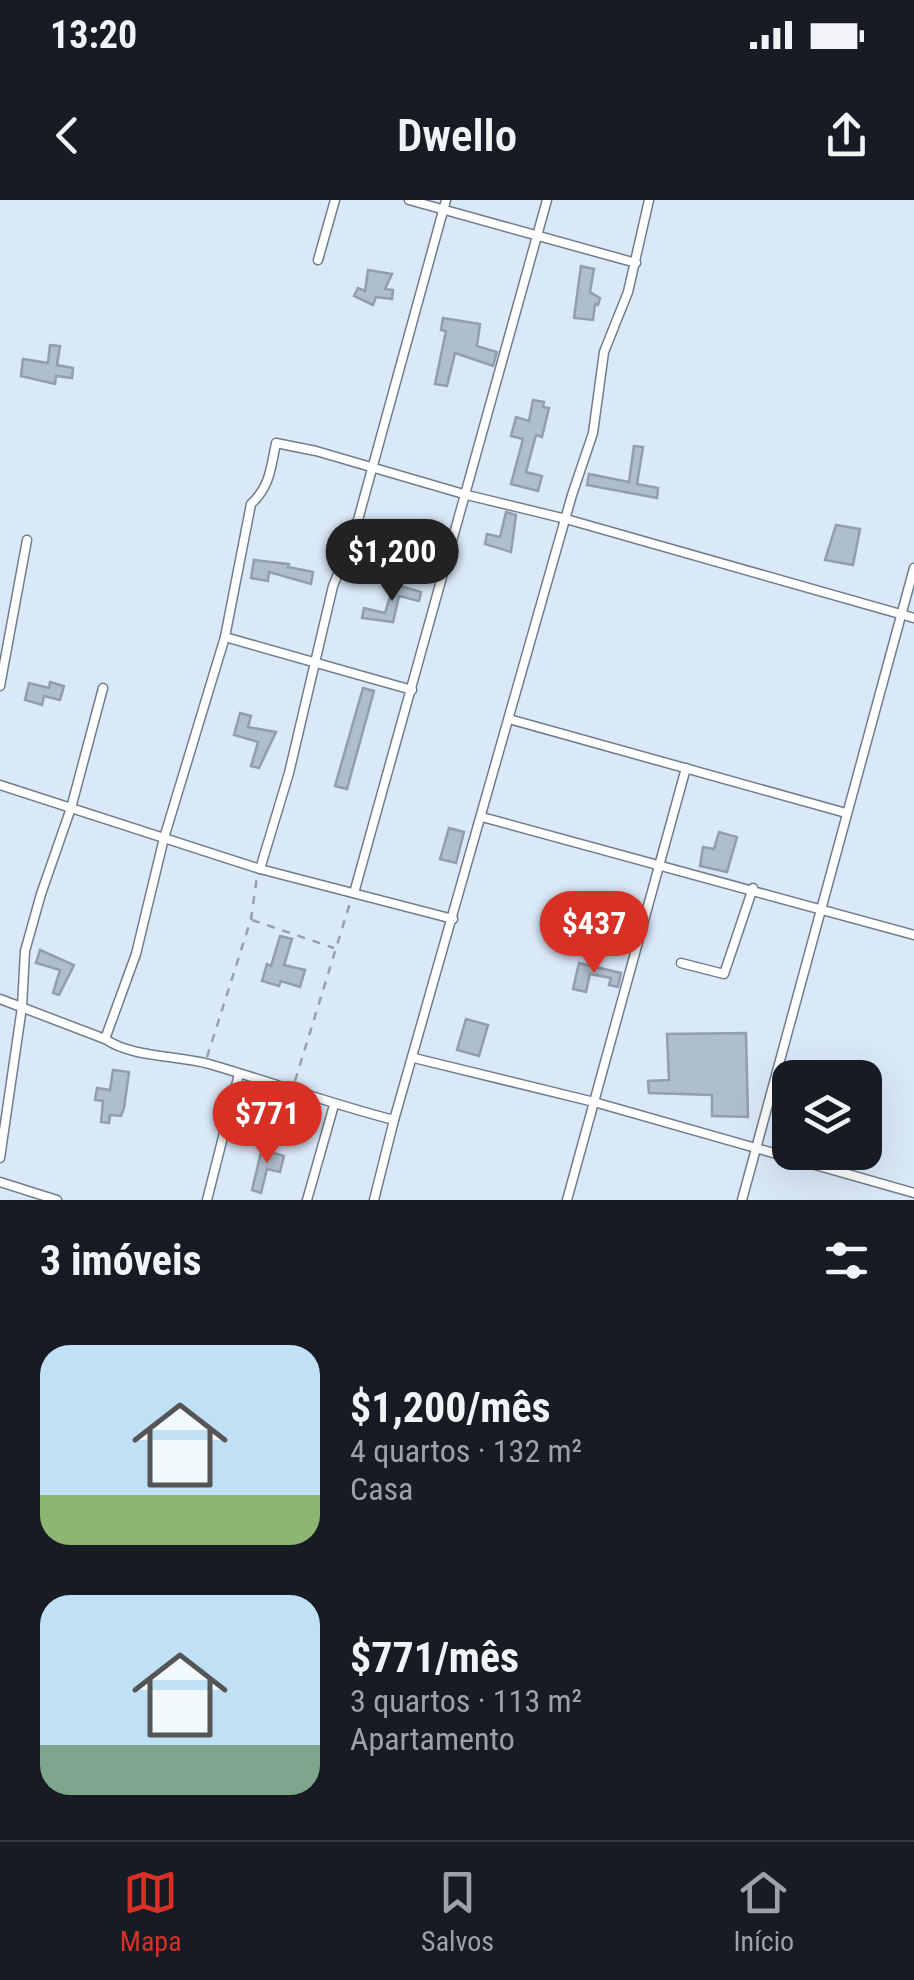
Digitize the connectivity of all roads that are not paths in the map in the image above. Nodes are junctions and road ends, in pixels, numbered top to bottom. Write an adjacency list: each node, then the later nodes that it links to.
1 (334, 200): 7 (street)
2 (409, 200): 5 (street)
3 (547, 200): 6 (street)
4 (648, 200): 8 (street)
5 (444, 205): 6 (street); 9 (street)
6 (536, 236): 8 (street); 10 (street)
7 (318, 260)
8 (636, 263): 11 (street)
9 (373, 468): 10 (street); 16 (street); 17 (street)
10 (467, 495): 11 (street); 20 (street)
11 (566, 519): 14 (street); 21 (street)
12 (27, 540): 18 (street)
13 (914, 568): 14 (street)
14 (899, 615): 15 (street); 25 (street)
15 (914, 618)
16 (224, 637): 17 (street); 27 (street)
17 (314, 665): 20 (street); 29 (street)
18 (0, 686)
19 (102, 688): 24 (street)
20 (412, 690): 31 (street)
21 (509, 718): 22 (street); 26 (street)
22 (686, 768): 25 (street); 28 (street)
23 (0, 785): 24 (street)
24 (71, 808): 27 (street); 37 (street)
25 (846, 813): 32 (street)
26 (482, 817): 28 (street); 33 (street)
27 (164, 838): 29 (street); 38 (street)
28 (658, 863): 30 (street); 41 (street)
29 (260, 869): 31 (street)
30 (753, 888): 32 (street); 35 (street)
31 (354, 893): 33 (street)
32 (820, 908): 34 (street); 44 (street)
33 (453, 918): 39 (street)
34 (914, 935)
35 (681, 963)
36 (0, 999): 37 (street)
37 (22, 1008): 38 (street); 45 (street)
38 (104, 1039): 40 (street)
39 (414, 1058): 41 (street); 43 (street)
40 (239, 1074): 42 (street); 49 (street)
41 (594, 1102): 44 (street); 52 (street)
42 (334, 1104): 43 (street); 50 (street)
43 (394, 1120): 51 (street)
44 (756, 1149): 47 (street); 53 (street)
45 (0, 1158)
46 (0, 1182): 48 (street)
47 (914, 1193)
48 (56, 1200)
49 (207, 1200)
50 (307, 1200)
51 (374, 1200)
52 (567, 1200)
53 (742, 1200)

